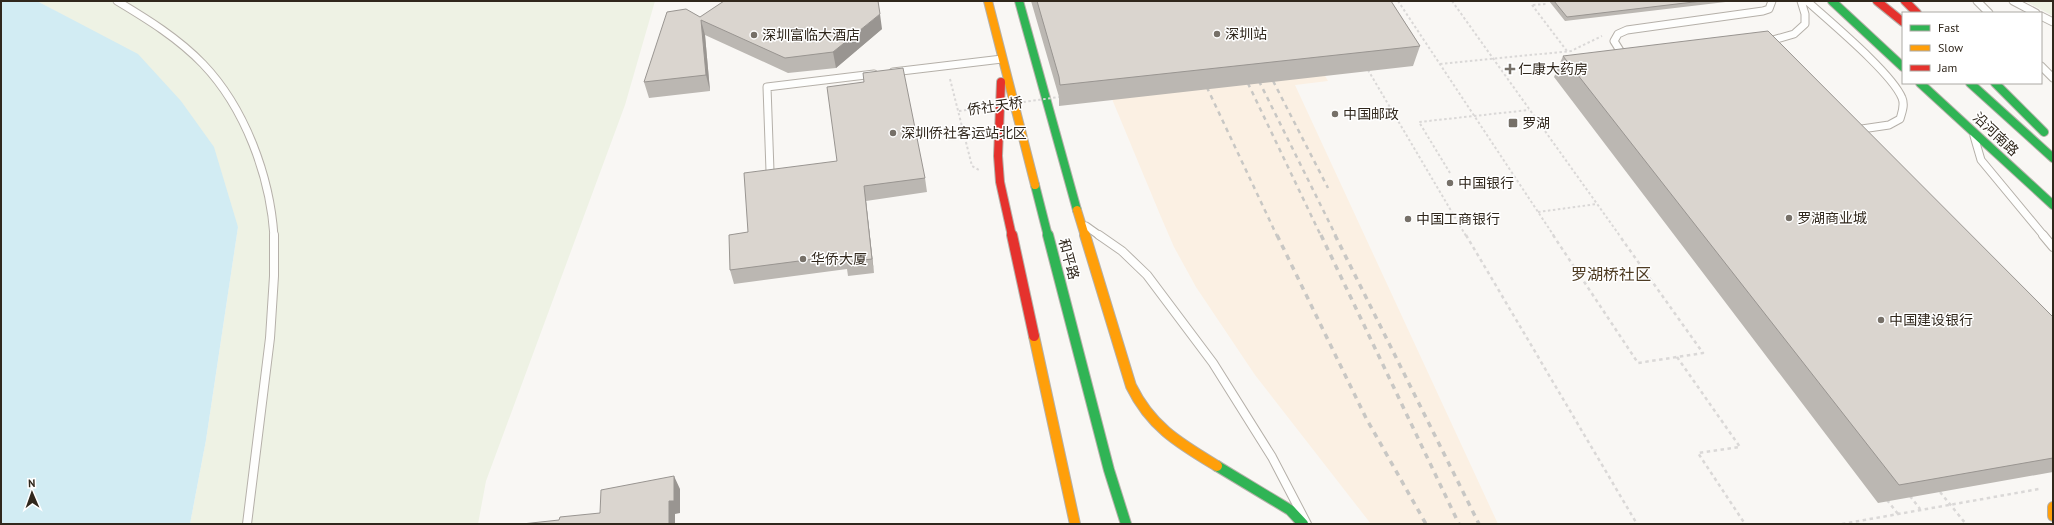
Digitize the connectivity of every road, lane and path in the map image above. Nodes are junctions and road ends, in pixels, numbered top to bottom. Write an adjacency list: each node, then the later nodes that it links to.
1 (117, 1): 65 (lane)
2 (988, 1): 25 (main road, 和平路)
3 (1019, 1): 53 (main road, 和平路)
4 (1398, 1): 29 (path)
5 (1452, 1): 26 (path)
6 (1772, 1): 27 (lane)
7 (1801, 1): 22 (lane)
8 (1807, 1): 44 (lane)
9 (1832, 1): 30 (main road)
10 (1878, 1): 18 (main road); 20 (main road)
11 (1905, 1): 15 (main road)
12 (1978, 1): 16 (lane)
13 (2013, 1): 17 (lane)
14 (1546, 4): 23 (path)
15 (1916, 12)
16 (1988, 12)
17 (2034, 12)
18 (1902, 16)
19 (2042, 16): 21 (lane)
20 (1902, 21)
21 (2053, 22)
22 (1755, 43)
23 (1568, 51): 24 (path); 26 (path)
24 (1571, 51)
25 (1002, 59): 48 (lane); 66 (main road); 67 (main road, 和平路)
26 (1493, 59): 29 (path); 40 (path)
27 (1627, 61)
28 (1553, 63): 33 (path)
29 (1440, 64): 42 (path)
30 (1902, 66)
31 (2042, 67): 34 (lane)
32 (1368, 68): 70 (path)
33 (1562, 76)
34 (2053, 78)
35 (1921, 84): 43 (main road, 沿河南路)
36 (1971, 84): 46 (main road)
37 (1995, 84): 45 (main road)
38 (951, 85): 41 (path, 侨社天桥)
39 (1066, 96): 41 (path, 侨社天桥, bridge)
40 (1530, 110): 42 (path); 50 (path)
41 (959, 111): 47 (path)
42 (1474, 116): 49 (path); 52 (path)
43 (1973, 131): 51 (main road, 沿河南路); 54 (lane)
44 (1848, 132)
45 (2051, 135)
46 (2053, 158)
47 (972, 166)
48 (770, 171)
49 (1450, 173)
50 (1597, 204): 52 (path); 55 (path)
51 (2053, 205)
52 (1538, 212): 55 (path)
53 (1080, 222): 68 (main road, 和平路); 69 (lane)
54 (2053, 247)
55 (1677, 357): 71 (path)
56 (1936, 488): 73 (path, bridge)
57 (2042, 488): 61 (path)
58 (1906, 491): 61 (path)
59 (1883, 495): 62 (path)
60 (2053, 507): 63 (main road)
61 (1920, 510): 62 (path)
62 (1898, 514): 72 (path)
63 (2053, 516)
64 (2053, 523): 74 (main road)
65 (247, 524)
66 (1075, 524)
67 (1126, 524)
68 (1303, 524)
69 (1307, 524)
70 (1637, 524)
71 (1745, 524)
72 (1842, 524)
73 (1966, 524)
74 (2049, 524)

